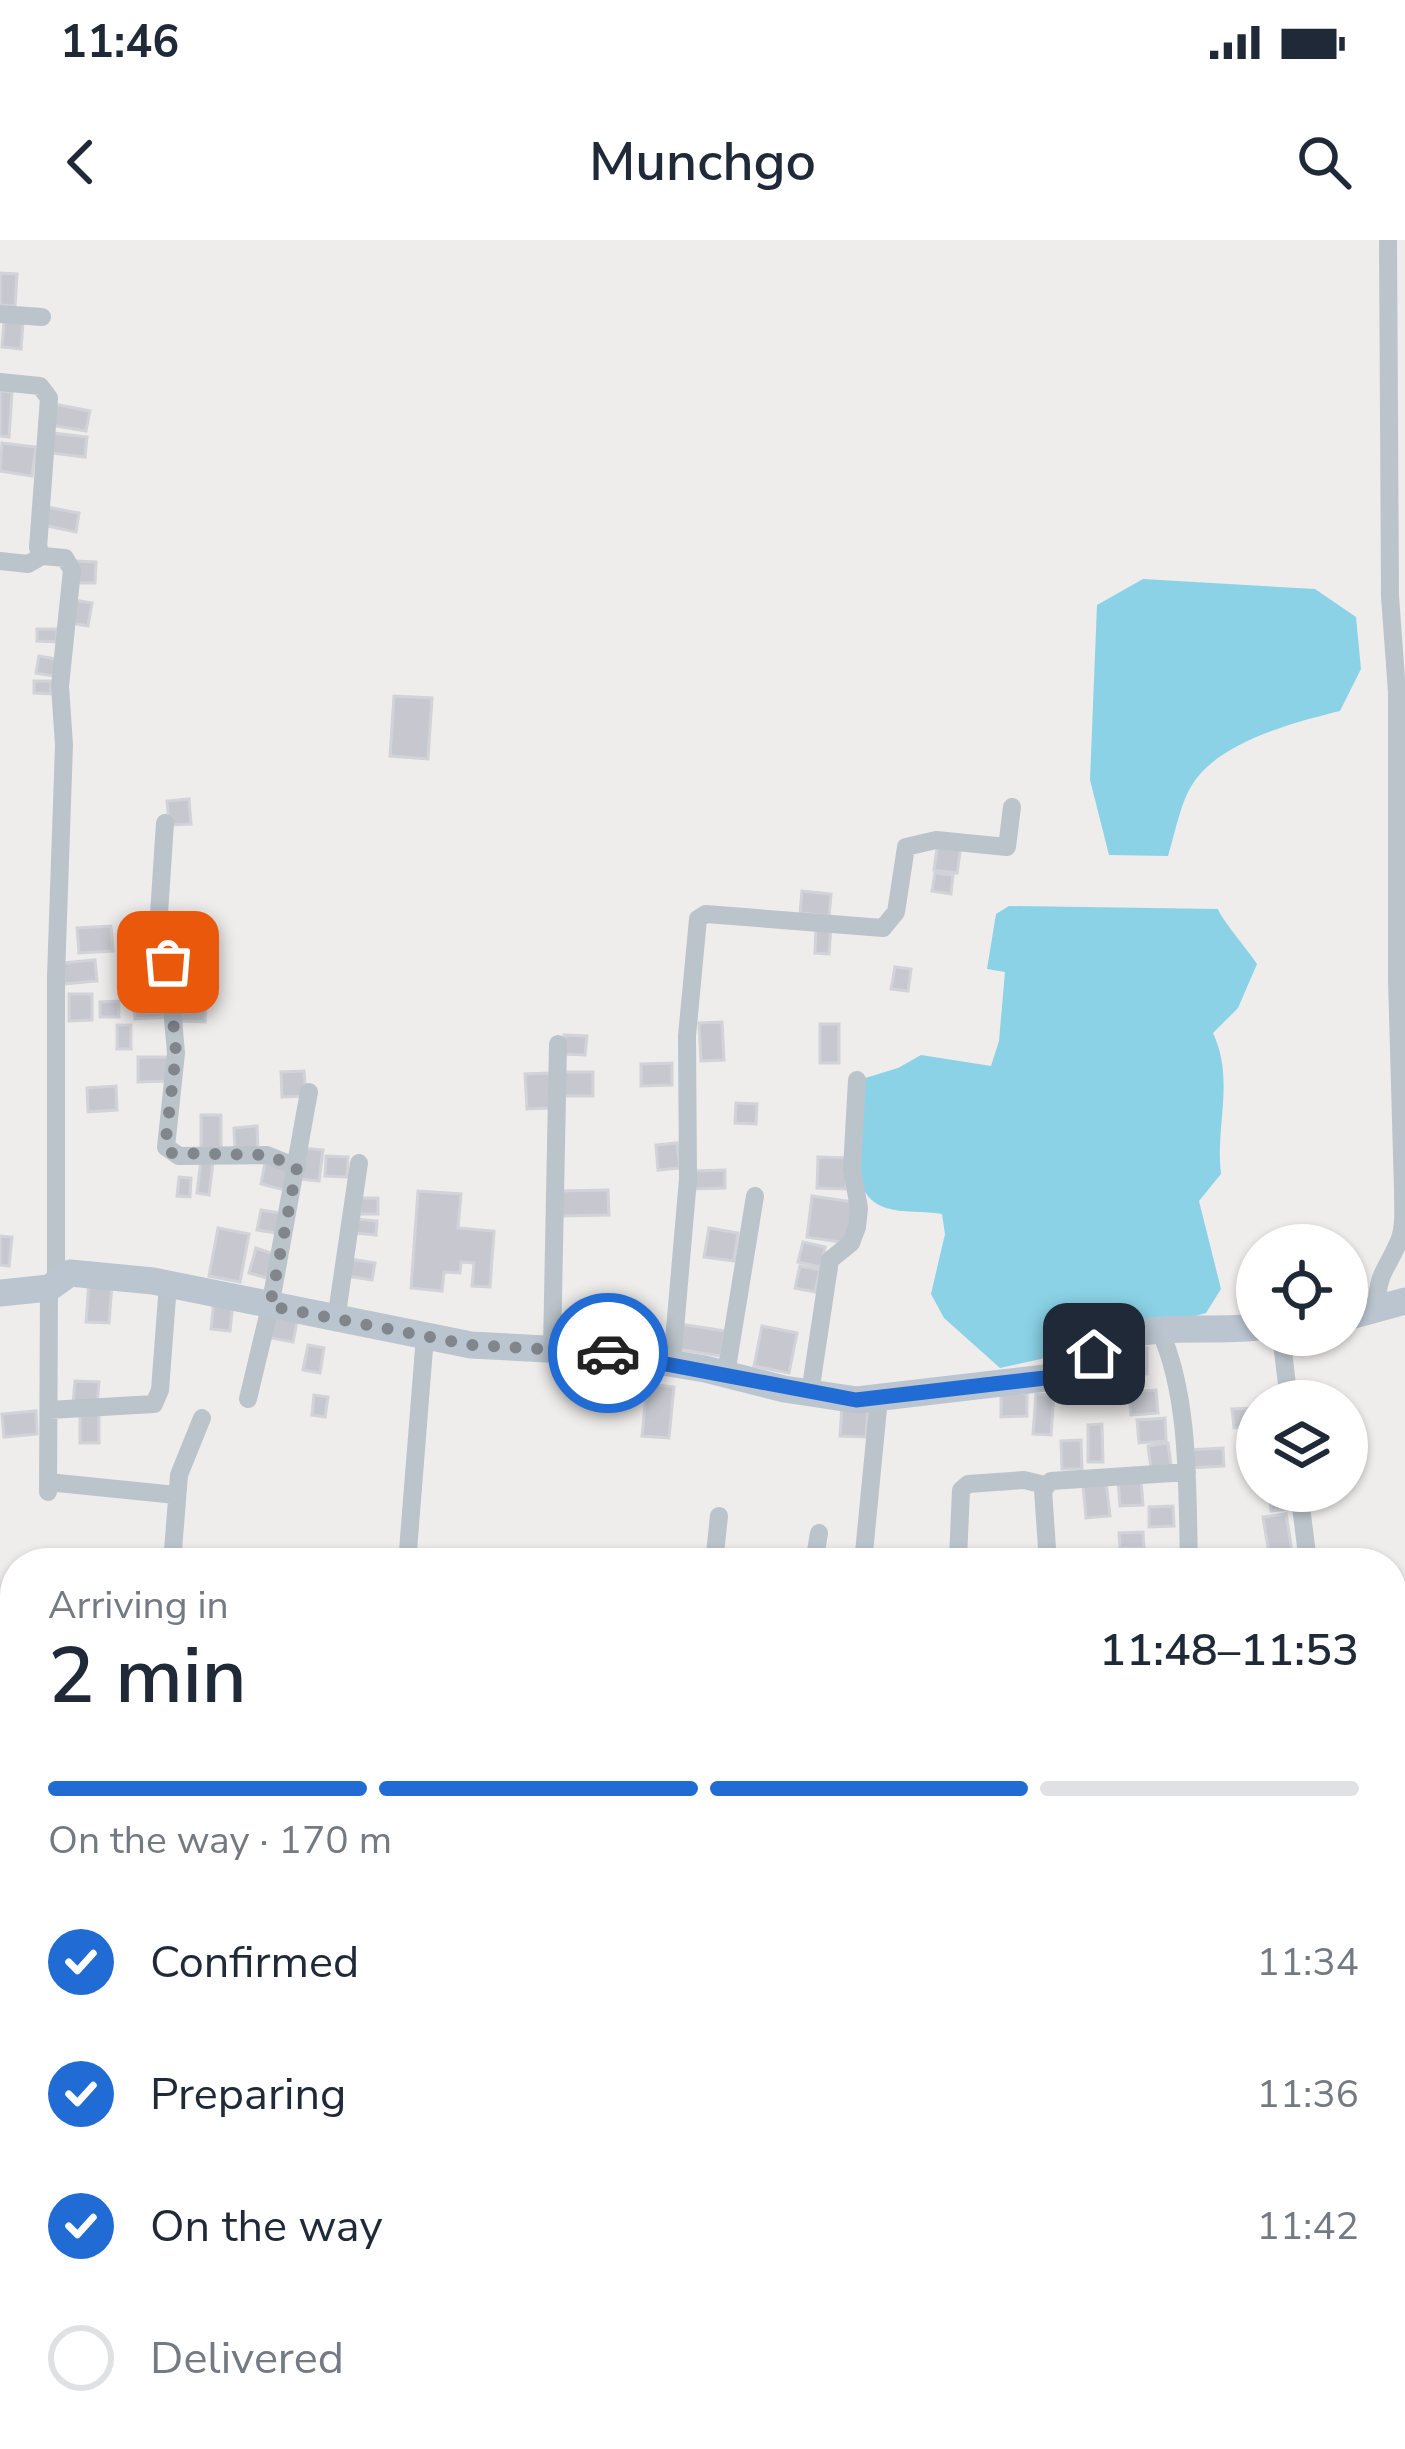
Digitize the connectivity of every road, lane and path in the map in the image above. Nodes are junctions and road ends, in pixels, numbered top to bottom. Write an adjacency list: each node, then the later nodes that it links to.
1 (1388, 240): 4 (street)
2 (0, 314): 3 (street)
3 (42, 317)
4 (1396, 331): 6 (street)
5 (0, 382): 7 (street)
6 (1396, 418): 22 (street)
7 (42, 556): 8 (street); 18 (street)
8 (0, 562)
9 (1012, 807): 29 (street)
10 (165, 823): 15 (street)
11 (558, 1044): 28 (street)
12 (857, 1080): 31 (street)
13 (309, 1093): 15 (street)
14 (359, 1163): 24 (street)
15 (297, 1167): 21 (street)
16 (755, 1196): 30 (street)
17 (168, 1284): 18 (street); 21 (street); 34 (street)
18 (53, 1286): 19 (street); 34 (street)
19 (0, 1293)
20 (1405, 1301): 22 (street)
21 (270, 1306): 24 (street); 33 (street)
22 (1376, 1309): 23 (street)
23 (1368, 1311)
24 (336, 1320): 27 (street)
25 (1236, 1328): 26 (street)
26 (1160, 1331): 32 (street); 36 (street)
27 (425, 1336): 28 (street); 43 (street)
28 (552, 1349): 29 (street)
29 (672, 1364): 30 (street)
30 (726, 1374): 31 (street)
31 (810, 1394): 32 (street)
32 (879, 1398): 46 (street)
33 (248, 1399)
34 (49, 1410): 38 (street)
35 (202, 1418): 38 (street)
36 (1187, 1472): 37 (street); 49 (street)
37 (1045, 1485): 47 (street); 48 (street)
38 (176, 1495): 42 (street)
39 (1302, 1512): 50 (street)
40 (719, 1516): 44 (street)
41 (819, 1532): 45 (street)
42 (173, 1548)
43 (408, 1548)
44 (716, 1548)
45 (816, 1548)
46 (864, 1548)
47 (958, 1548)
48 (1047, 1548)
49 (1190, 1548)
50 (1306, 1548)

